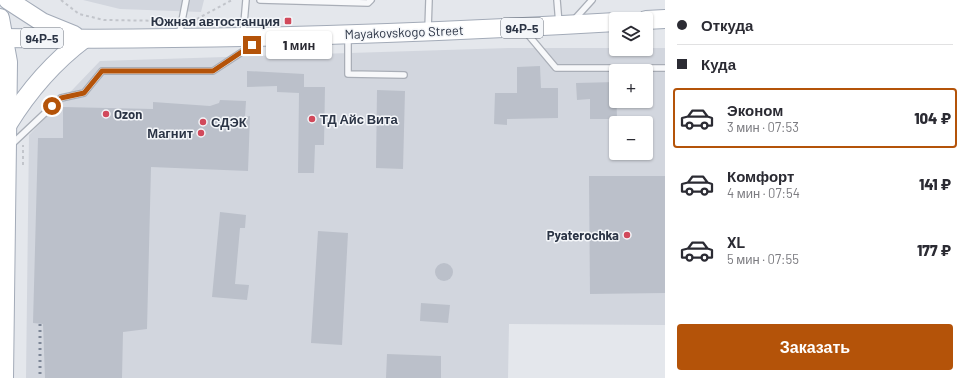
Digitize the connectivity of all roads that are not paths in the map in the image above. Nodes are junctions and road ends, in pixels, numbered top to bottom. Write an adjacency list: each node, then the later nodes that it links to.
1 (8, 0): 21 (main road)
2 (186, 0): 15 (lane)
3 (246, 0): 18 (lane)
4 (260, 0): 5 (lane)
5 (371, 0)
6 (429, 0): 16 (lane)
7 (557, 0): 13 (lane)
8 (592, 0): 13 (lane)
9 (0, 18): 20 (main road)
10 (665, 19): 11 (main road)
11 (653, 20)
12 (609, 22): 13 (main road, Mayakovskogo Street / 94Р-5)
13 (564, 25): 14 (main road, Mayakovskogo Street / 94Р-5)
14 (522, 28): 16 (main road, Mayakovskogo Street / 94Р-5); 22 (lane)
15 (180, 30): 18 (main road, Mayakovskogo Street / 94Р-5); 21 (main road, Mayakovskogo Street / 94Р-5)
16 (428, 31): 17 (main road, Mayakovskogo Street / 94Р-5)
17 (348, 34): 19 (main road, Mayakovskogo Street / 94Р-5); 23 (lane)
18 (242, 37): 19 (main road, Mayakovskogo Street / 94Р-5)
19 (265, 37): 25 (lane)
20 (2, 38): 21 (main road, Mayakovskogo Street / 94Р-5); 24 (main road)
21 (84, 39): 24 (main road)
22 (665, 68)
23 (404, 75)
24 (8, 124): 25 (main road)
25 (8, 148): 26 (main road)
26 (4, 378)

